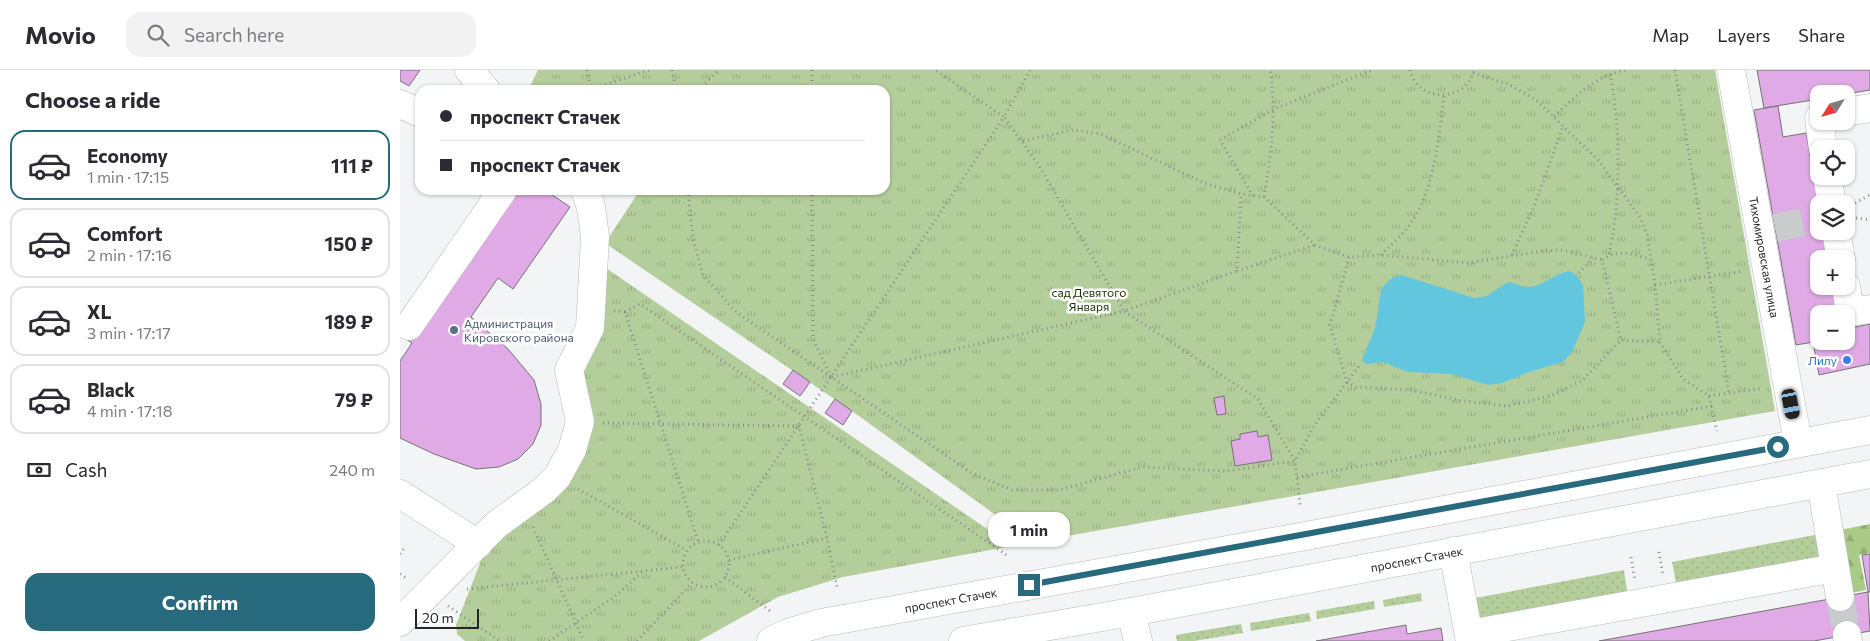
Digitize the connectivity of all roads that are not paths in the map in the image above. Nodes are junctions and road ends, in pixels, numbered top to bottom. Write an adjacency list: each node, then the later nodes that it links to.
1 (469, 70): 3 (main road)
2 (1731, 70): 14 (main road, Тихомировская улица)
3 (482, 85)
4 (400, 104): 7 (main road)
5 (1870, 108): 6 (main road)
6 (1855, 110)
7 (415, 111)
8 (500, 195): 12 (main road)
9 (586, 195): 18 (main road)
10 (1847, 295): 11 (main road)
11 (1870, 309)
12 (404, 334)
13 (1870, 430): 14 (main road, проспект Стачек)
14 (1798, 443): 25 (main road, проспект Стачек)
15 (1870, 474): 16 (main road, проспект Стачек)
16 (1821, 483): 19 (main road, проспект Стачек); 20 (main road)
17 (400, 494): 18 (main road)
18 (478, 544): 23 (main road)
19 (1453, 551): 22 (main road, проспект Стачек); 24 (main road)
20 (1835, 568): 21 (main road); 24 (main road)
21 (1840, 597)
22 (1131, 612): 26 (main road, проспект Стачек); 27 (main road)
23 (400, 622)
24 (1470, 638)
25 (771, 641)
26 (963, 641)
27 (1138, 641)

